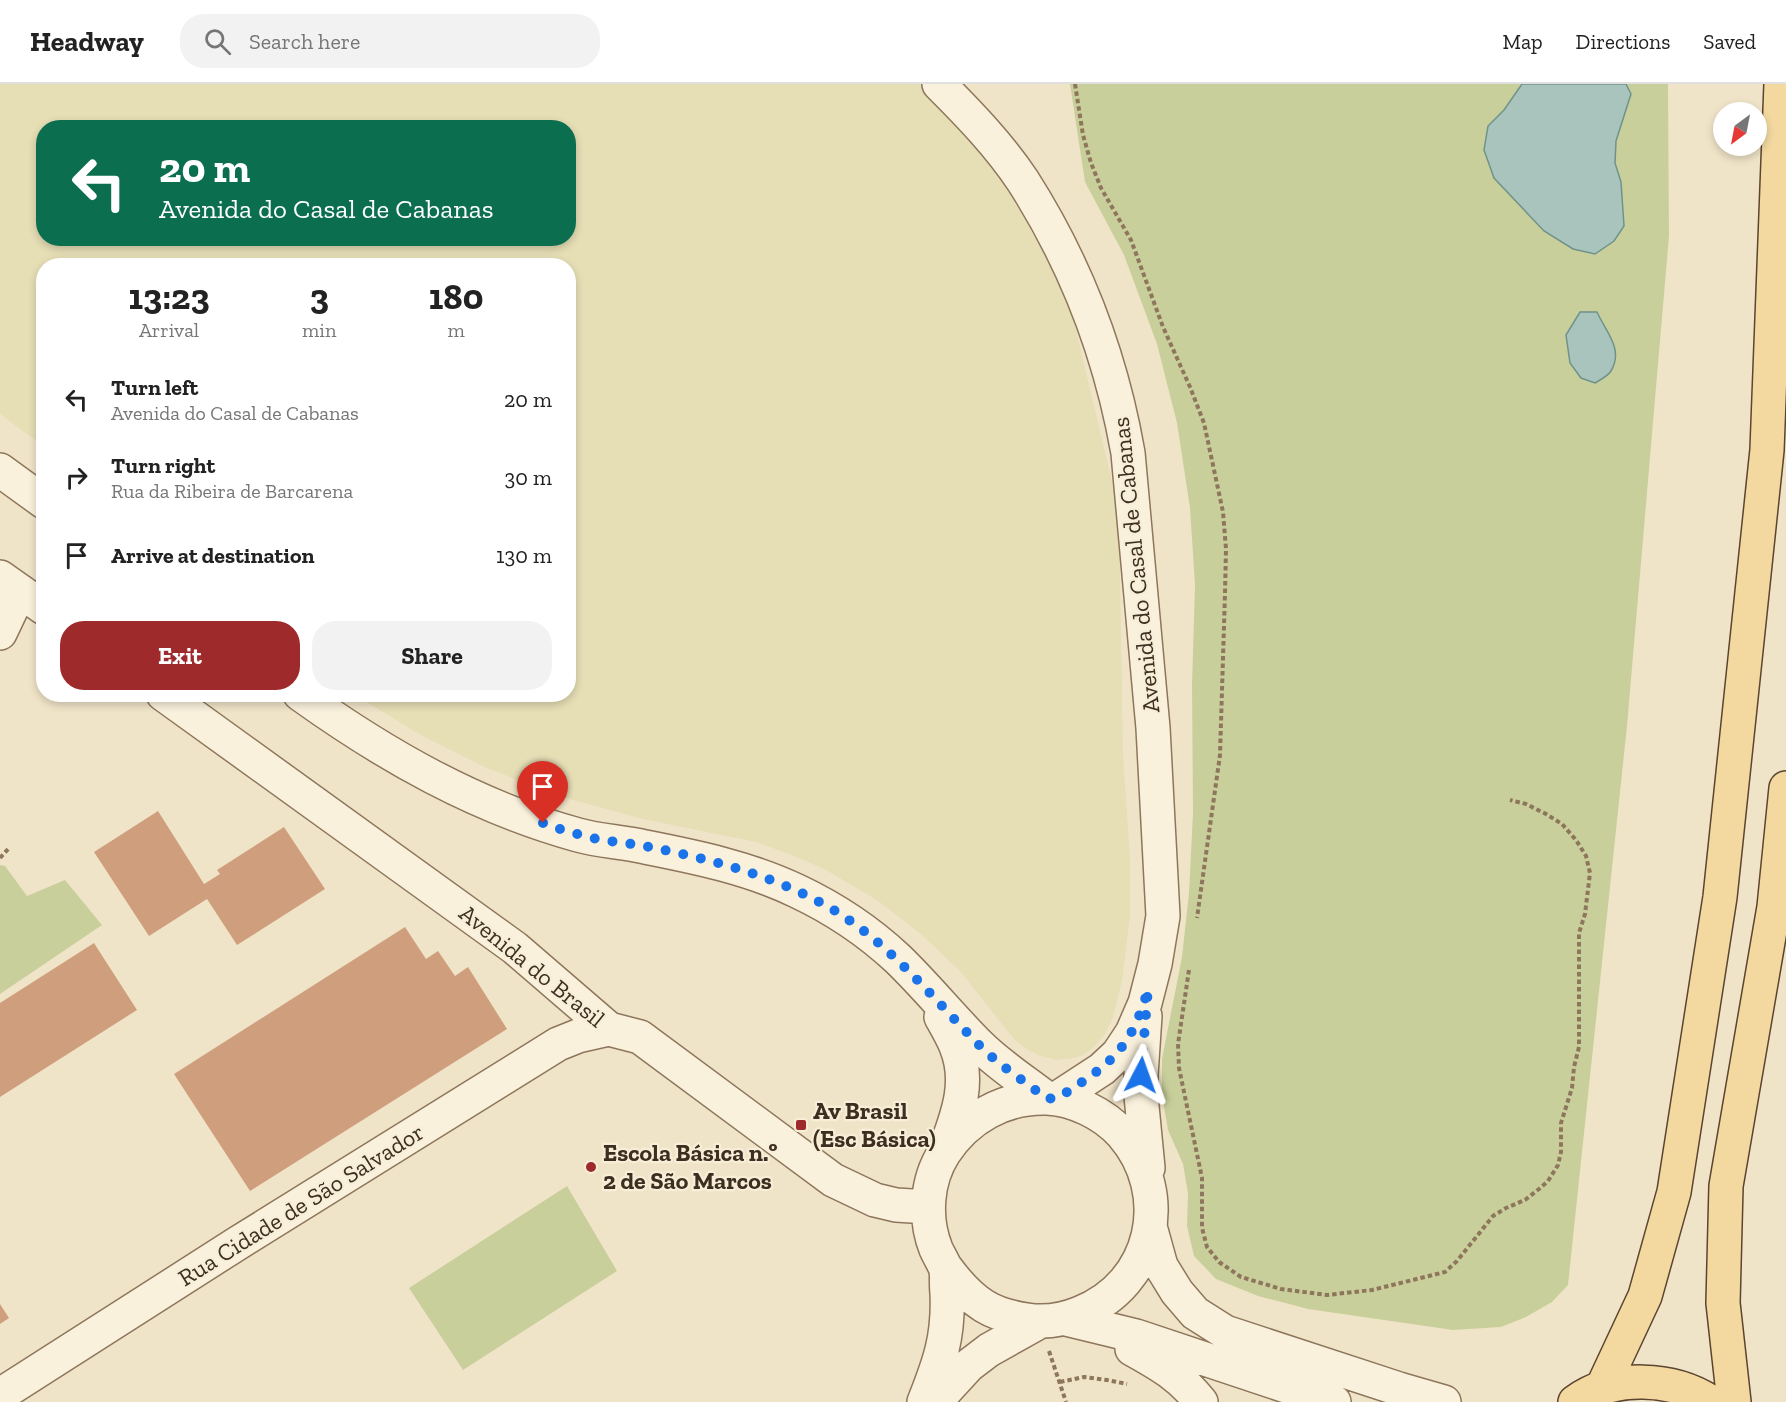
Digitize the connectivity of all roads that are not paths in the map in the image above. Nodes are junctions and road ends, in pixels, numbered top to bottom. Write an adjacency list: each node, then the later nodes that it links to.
1 (939, 84): 11 (street, Avenida do Casal de Cabanas)
2 (1781, 84): 21 (main road)
3 (0, 470): 4 (street)
4 (36, 496)
5 (21, 592): 6 (street)
6 (0, 633)
7 (174, 702): 12 (street, Avenida do Brasil)
8 (311, 702): 10 (street)
9 (1786, 788): 28 (main road)
10 (926, 989): 13 (street); 14 (street)
11 (1148, 989): 13 (street, Avenida do Casal de Cabanas); 15 (street, Avenida do Casal de Cabanas)
12 (609, 1029): 16 (street, Avenida do Brasil); 20 (street, Rua Cidade de São Salvador)
13 (1051, 1099): 14 (street); 15 (street)
14 (943, 1155): 16 (street)
15 (1150, 1187): 17 (street, Avenida do Casal de Cabanas)
16 (928, 1207): 18 (street)
17 (1150, 1230): 19 (street); 26 (street)
18 (946, 1268): 19 (street); 22 (street)
19 (1066, 1322): 23 (street); 24 (street); 25 (street)
20 (0, 1395)
21 (1589, 1395): 27 (main road)
22 (924, 1402)
23 (935, 1402)
24 (1201, 1402)
25 (1334, 1402)
26 (1444, 1402)
27 (1711, 1402)
28 (1734, 1402)

